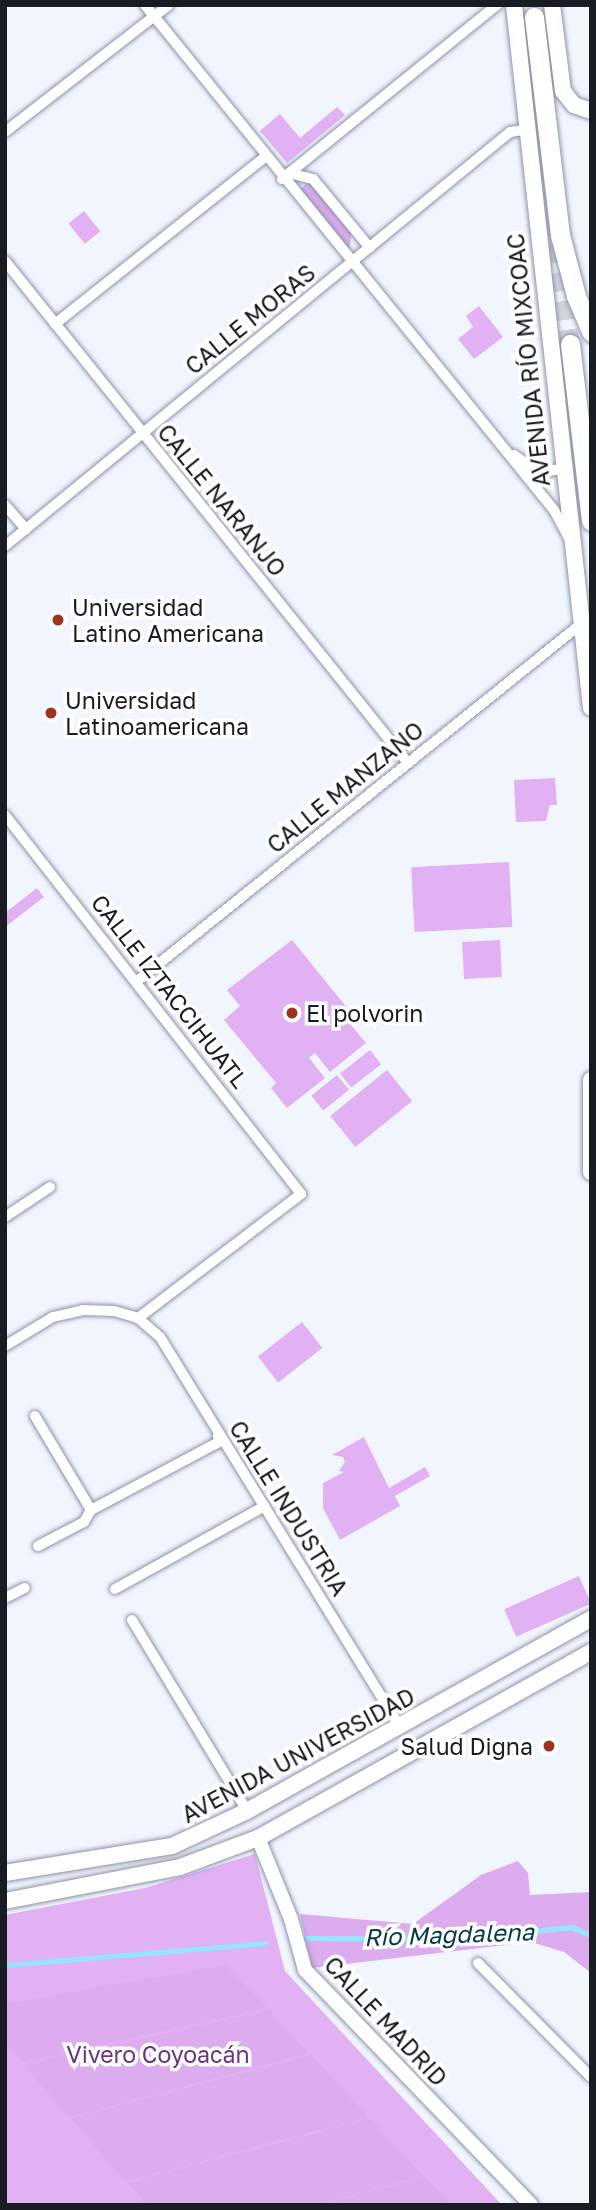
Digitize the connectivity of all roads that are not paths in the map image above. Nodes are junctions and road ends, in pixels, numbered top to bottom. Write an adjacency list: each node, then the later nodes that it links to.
1 (145, 5): 6 (street)
2 (169, 5): 6 (street)
3 (497, 5): 12 (street)
4 (514, 5): 9 (main road, AVENIDA RÍO MIXCOAC)
5 (552, 5): 8 (main road)
6 (154, 17): 10 (street); 11 (street)
7 (534, 17): 17 (highway)
8 (591, 111)
9 (525, 130): 13 (street, CALLE MORAS); 21 (main road, AVENIDA RÍO MIXCOAC)
10 (5, 132)
11 (264, 158): 12 (street); 16 (street)
12 (286, 176): 13 (street); 15 (street)
13 (370, 248): 15 (street, CALLE MORAS)
14 (5, 261): 16 (street, CALLE NARANJO)
15 (351, 263): 19 (street, CALLE MORAS); 20 (street)
16 (55, 324): 19 (street, CALLE NARANJO)
17 (591, 332)
18 (570, 344): 23 (highway)
19 (142, 435): 24 (street, CALLE MORAS); 29 (street, CALLE NARANJO)
20 (501, 445): 21 (street); 25 (street)
21 (563, 469): 25 (main road, AVENIDA RÍO MIXCOAC)
22 (5, 505): 24 (street)
23 (591, 521)
24 (26, 529): 26 (street, CALLE MORAS)
25 (571, 542): 27 (main road, AVENIDA RÍO MIXCOAC)
26 (5, 546)
27 (581, 624): 28 (main road, AVENIDA RÍO MIXCOAC); 29 (street, CALLE MANZANO)
28 (591, 708)
29 (408, 763): 31 (street, CALLE MANZANO)
30 (5, 815): 31 (street, CALLE IZTACCIHUATL)
31 (136, 982): 36 (street, CALLE IZTACCIHUATL)
32 (591, 1080): 33 (main road)
33 (591, 1172)
34 (50, 1187): 35 (street)
35 (5, 1217)
36 (138, 1318): 37 (street); 39 (street, CALLE INDUSTRIA)
37 (5, 1346)
38 (35, 1416): 41 (street)
39 (218, 1436): 40 (street, CALLE INDUSTRIA); 41 (street)
40 (265, 1506): 44 (street); 49 (street, CALLE INDUSTRIA)
41 (91, 1510): 42 (street)
42 (38, 1546)
43 (25, 1588): 45 (street)
44 (115, 1589)
45 (5, 1598)
46 (591, 1619): 49 (main road, AVENIDA UNIVERSIDAD)
47 (132, 1620): 50 (street)
48 (591, 1653): 51 (main road, AVENIDA UNIVERSIDAD)
49 (399, 1727): 50 (main road, AVENIDA UNIVERSIDAD)
50 (247, 1811): 52 (main road, AVENIDA UNIVERSIDAD)
51 (258, 1838): 53 (main road, AVENIDA UNIVERSIDAD); 56 (street, CALLE MADRID)
52 (5, 1873)
53 (5, 1901)
54 (478, 1963): 55 (street)
55 (591, 2077)
56 (531, 2205)

